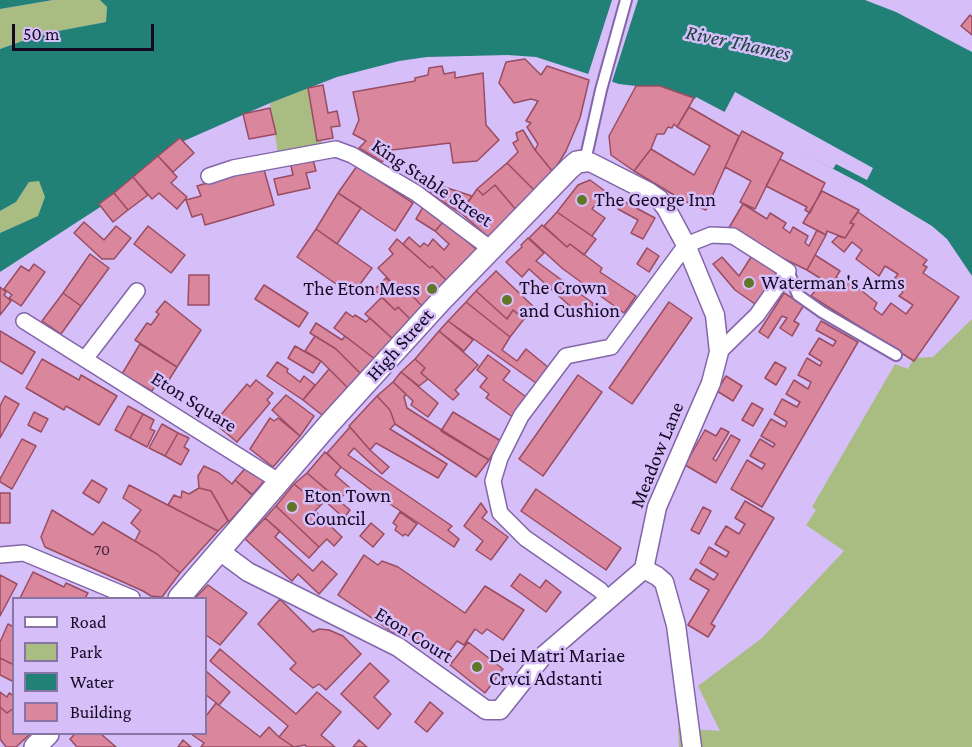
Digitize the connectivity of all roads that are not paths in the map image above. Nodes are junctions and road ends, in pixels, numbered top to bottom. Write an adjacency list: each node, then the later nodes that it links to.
1 (626, 0): 2 (street)
2 (585, 161): 4 (street, Meadow Lane); 5 (main road, High Street)
3 (209, 177): 5 (street, King Stable Street)
4 (686, 245): 6 (street); 9 (street, Meadow Lane); 18 (street)
5 (491, 249): 12 (main road, High Street)
6 (788, 271): 9 (street); 10 (street)
7 (137, 291): 11 (street)
8 (24, 321): 11 (street, Eton Square)
9 (720, 352): 15 (street, Meadow Lane)
10 (896, 356)
11 (85, 359): 12 (street, Eton Square)
12 (280, 482): 13 (main road, High Street)
13 (221, 552): 17 (main road, High Street); 18 (street, Eton Court)
14 (0, 555): 16 (street)
15 (644, 569): 18 (street, Eton Court); 21 (street)
16 (130, 597)
17 (180, 597)
18 (608, 599)
19 (47, 735): 20 (main road)
20 (35, 747)
21 (692, 747)

